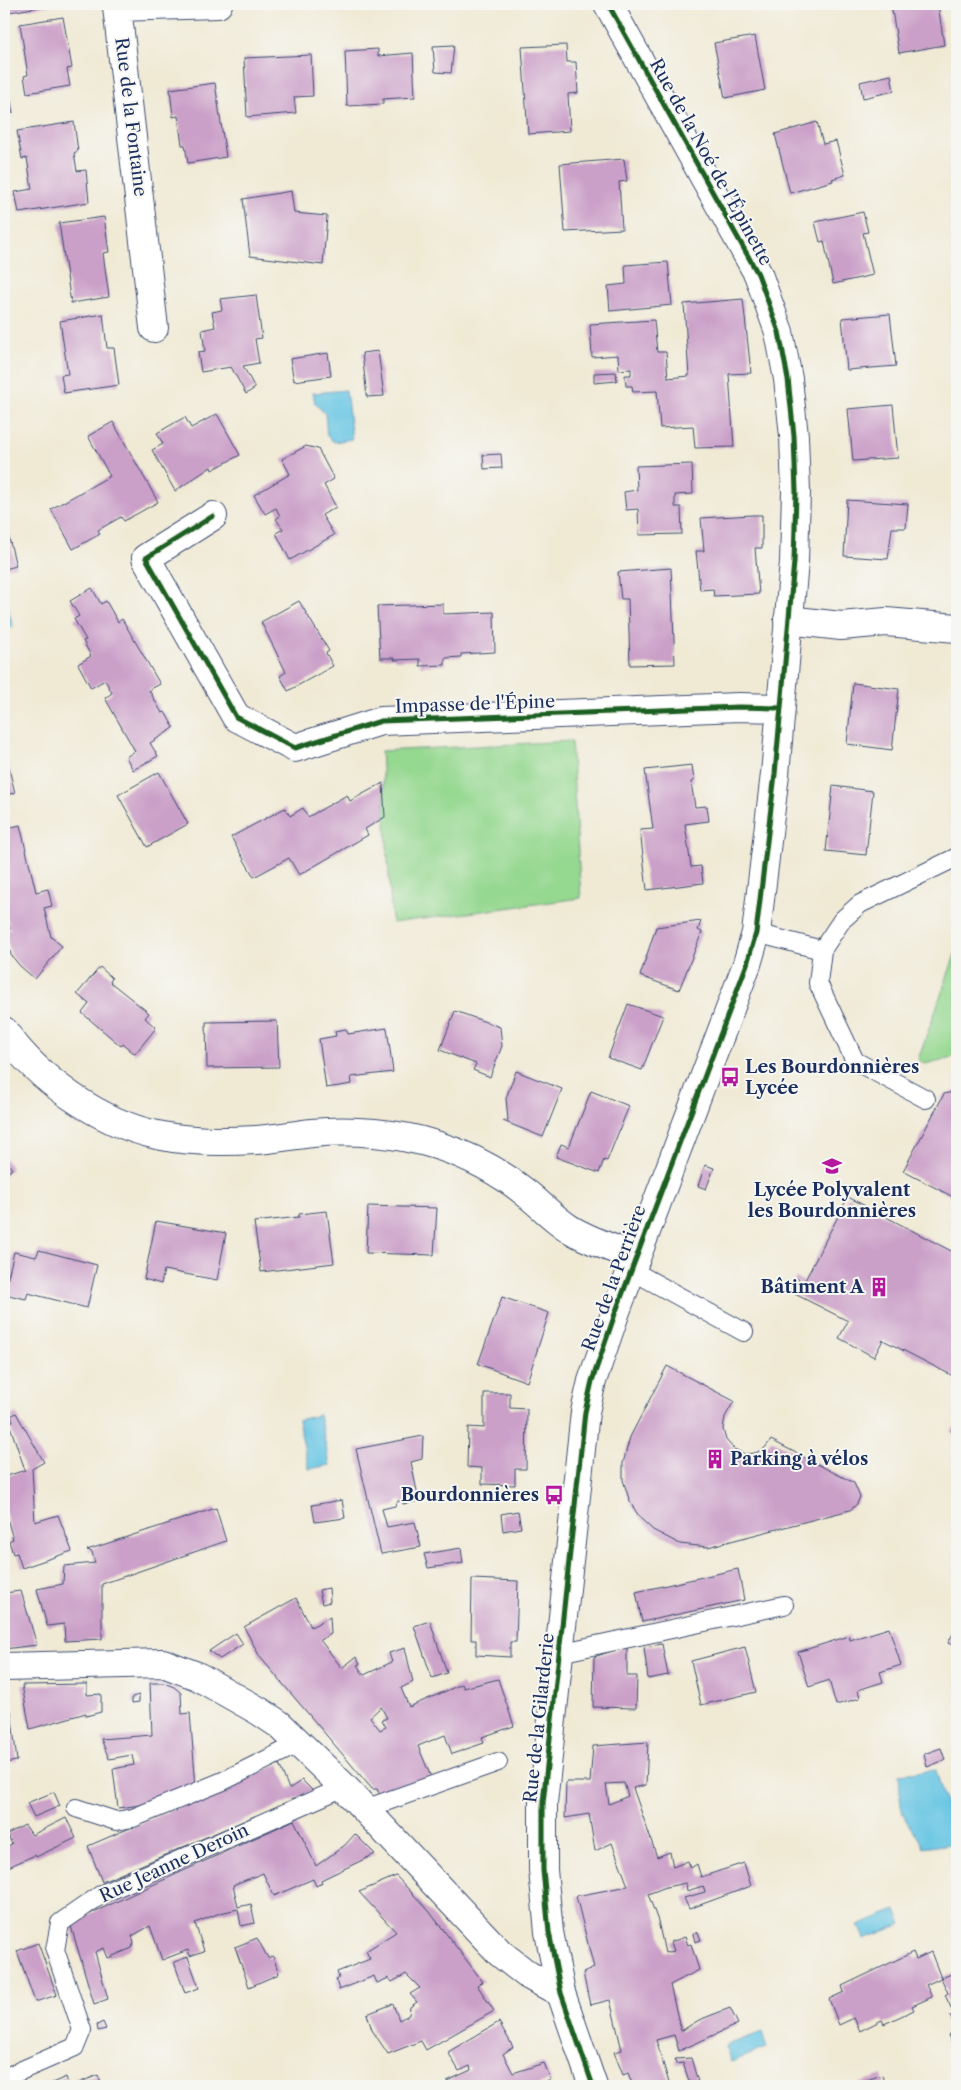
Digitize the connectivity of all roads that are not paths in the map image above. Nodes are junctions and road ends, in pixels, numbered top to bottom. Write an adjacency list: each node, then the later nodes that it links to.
1 (218, 4): 3 (street, Rue de la Fontaine)
2 (608, 4): 5 (street, Rue de la Noé de l'Épinette)
3 (154, 328)
4 (213, 516): 7 (street, Impasse de l'Épine)
5 (788, 620): 6 (street); 7 (street, Rue de la Noé de l'Épinette)
6 (957, 628)
7 (780, 708): 9 (street, Rue de la Noé de l'Épinette)
8 (957, 857): 10 (lane)
9 (756, 933): 10 (lane); 11 (street, Rue de la Noé de l'Épinette)
10 (822, 950): 13 (lane)
11 (747, 964): 14 (street, Rue de la Perrière)
12 (4, 1031): 14 (street)
13 (926, 1099)
14 (633, 1264): 15 (lane); 17 (street, Rue de la Perrière)
15 (744, 1332)
16 (784, 1605): 18 (lane)
17 (563, 1616): 18 (street, Rue de la Gilarderie)
18 (560, 1654): 25 (street, Rue de la Gilarderie)
19 (4, 1667): 20 (street)
20 (300, 1743): 22 (street); 23 (lane)
21 (498, 1762): 24 (lane)
22 (344, 1787): 24 (street); 26 (lane, Rue Jeanne Deroin)
23 (76, 1808)
24 (365, 1809): 25 (street)
25 (562, 1993): 27 (street, Rue de la Gilarderie)
26 (4, 2078)
27 (593, 2086)

